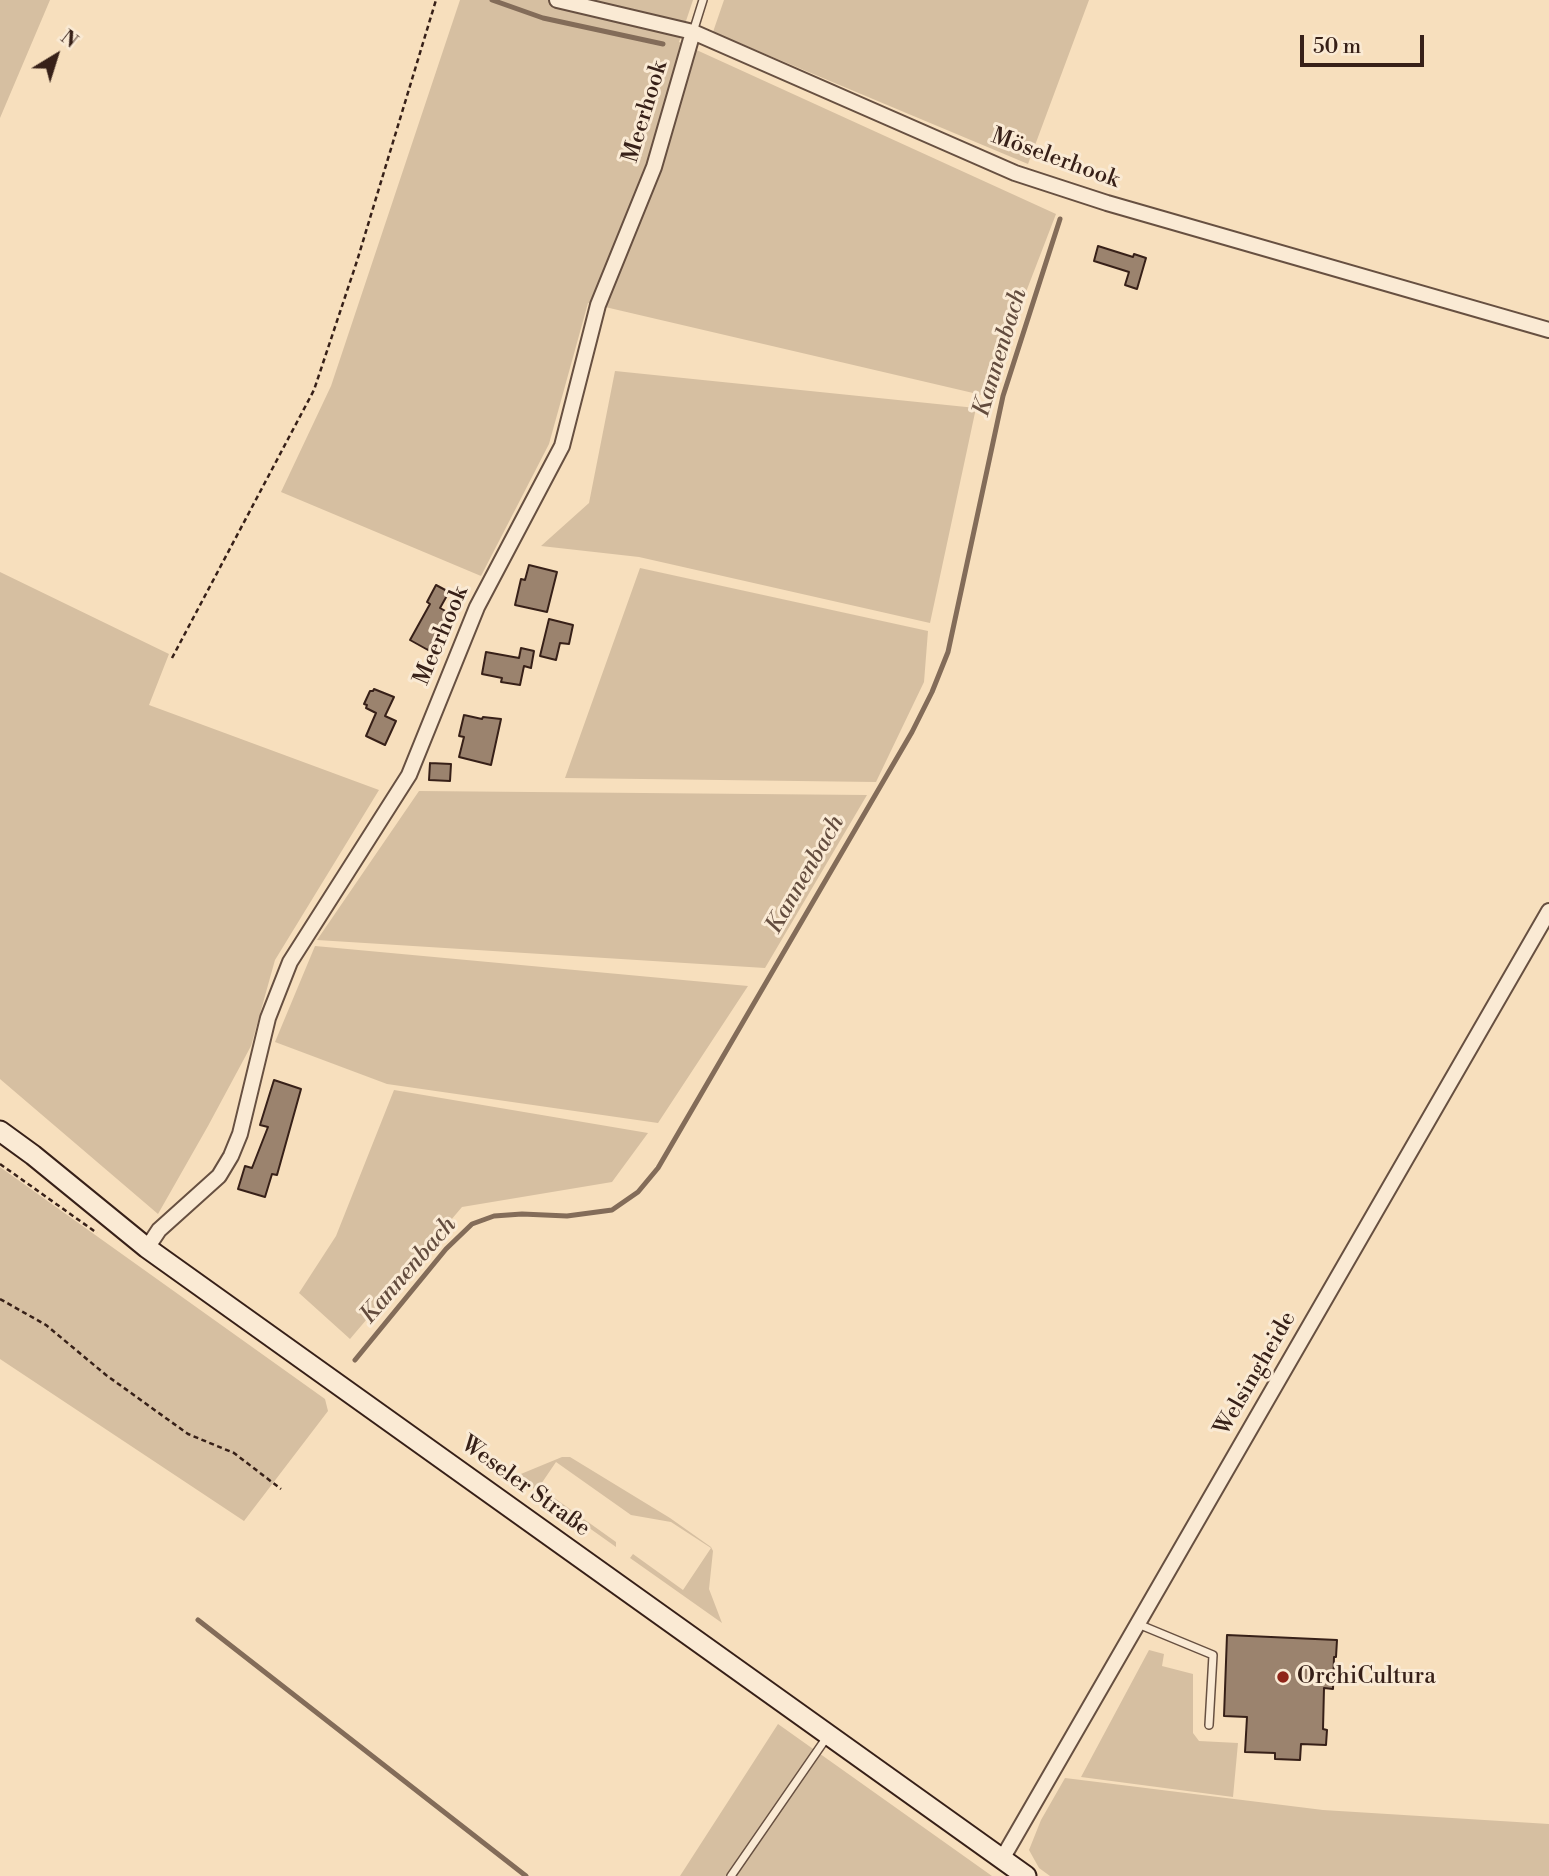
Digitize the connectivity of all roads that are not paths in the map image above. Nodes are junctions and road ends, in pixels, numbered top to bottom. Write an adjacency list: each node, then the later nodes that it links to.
1 (557, 0): 3 (street, Möselerhook)
2 (704, 0): 3 (lane, Meerhook)
3 (693, 32): 4 (street, Möselerhook); 7 (street, Meerhook)
4 (1549, 330)
5 (1549, 912): 8 (street, Welsingheide)
6 (0, 1131): 7 (main road, Weseler Straße)
7 (147, 1248): 10 (main road, Weseler Straße)
8 (1138, 1624): 9 (lane); 11 (street, Welsingheide)
9 (1209, 1725)
10 (829, 1734): 11 (main road, Weseler Straße); 12 (lane)
11 (1002, 1859): 13 (main road, Weseler Straße)
12 (731, 1876)
13 (1026, 1876)

